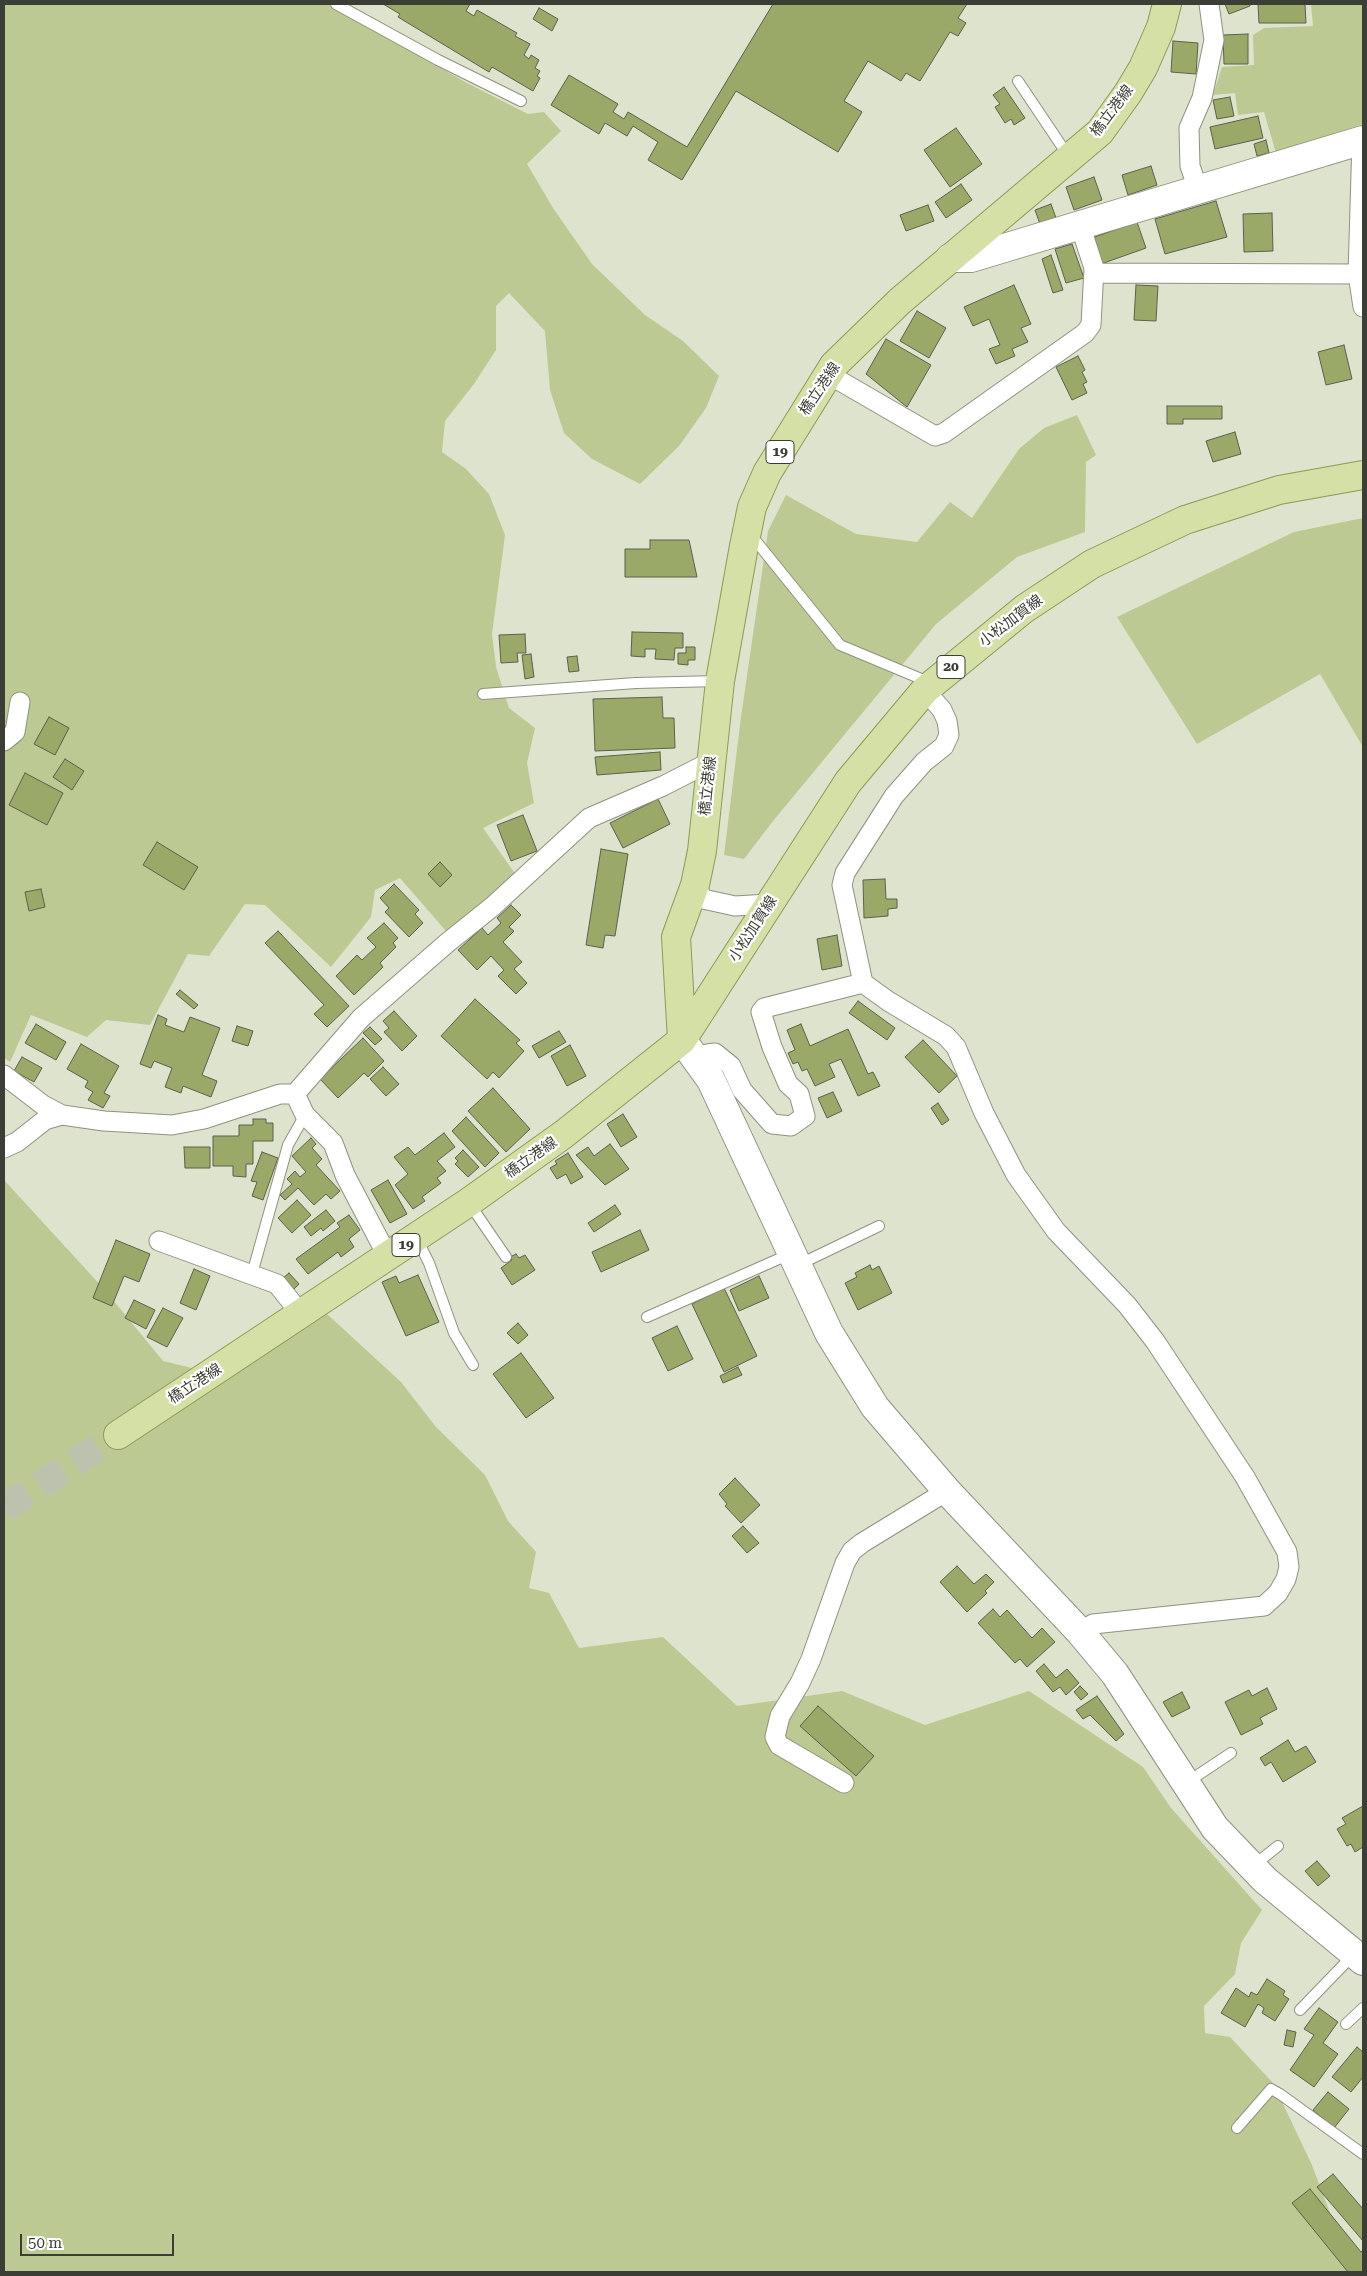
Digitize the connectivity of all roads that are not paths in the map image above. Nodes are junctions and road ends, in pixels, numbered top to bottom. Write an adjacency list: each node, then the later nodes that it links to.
1 (336, 4): 5 (lane)
2 (1167, 4): 7 (main road, 橋立港線 / 19)
3 (1209, 4): 8 (street)
4 (1018, 81): 7 (lane)
5 (521, 101)
6 (1362, 140): 8 (street); 12 (street)
7 (1070, 158): 10 (main road, 橋立港線 / 19)
8 (1198, 189): 9 (street)
9 (1080, 225): 10 (street); 11 (street)
10 (950, 258): 14 (main road, 橋立港線 / 19)
11 (1094, 273): 12 (street); 14 (street)
12 (1358, 274): 13 (street)
13 (1363, 307)
14 (828, 374): 16 (main road, 橋立港線 / 19)
15 (1363, 475): 18 (main road, 小松加賀線 / 20)
16 (747, 530): 17 (main road, 橋立港線 / 19); 18 (lane)
17 (720, 681): 19 (lane); 22 (main road, 橋立港線 / 19)
18 (928, 686): 24 (main road, 小松加賀線 / 20); 25 (street)
19 (483, 694)
20 (20, 702): 21 (street)
21 (4, 741)
22 (710, 762): 23 (main road, 橋立港線 / 19); 28 (street)
23 (695, 885): 24 (street); 26 (main road, 橋立港線 / 19)
24 (769, 904): 26 (main road, 小松加賀線 / 20)
25 (863, 983): 26 (street); 45 (street)
26 (688, 1048): 32 (main road, 橋立港線 / 19); 38 (street)
27 (4, 1075): 29 (street)
28 (295, 1094): 29 (street); 30 (street)
29 (62, 1115): 31 (street)
30 (305, 1115): 37 (street); 39 (lane)
31 (4, 1148)
32 (469, 1202): 34 (main road, 橋立港線 / 19); 36 (lane)
33 (879, 1226): 38 (lane)
34 (416, 1238): 37 (main road, 橋立港線 / 19); 42 (lane)
35 (159, 1241): 39 (street)
36 (506, 1256)
37 (388, 1257): 40 (main road, 橋立港線 / 19)
38 (795, 1259): 41 (lane); 44 (street)
39 (252, 1274): 40 (street)
40 (302, 1314): 43 (main road, 橋立港線 / 19)
41 (646, 1317)
42 (473, 1365)
43 (118, 1435)
44 (947, 1491): 45 (street); 47 (street)
45 (1080, 1632): 48 (street)
46 (1230, 1753): 48 (lane)
47 (844, 1783)
48 (1185, 1784): 50 (street)
49 (1278, 1846): 50 (lane)
50 (1253, 1867): 51 (street)
51 (1359, 1957): 53 (lane)
52 (1363, 2008): 54 (lane)
53 (1300, 2010)
54 (1346, 2024)
55 (1237, 2128): 56 (lane)
56 (1363, 2154)

